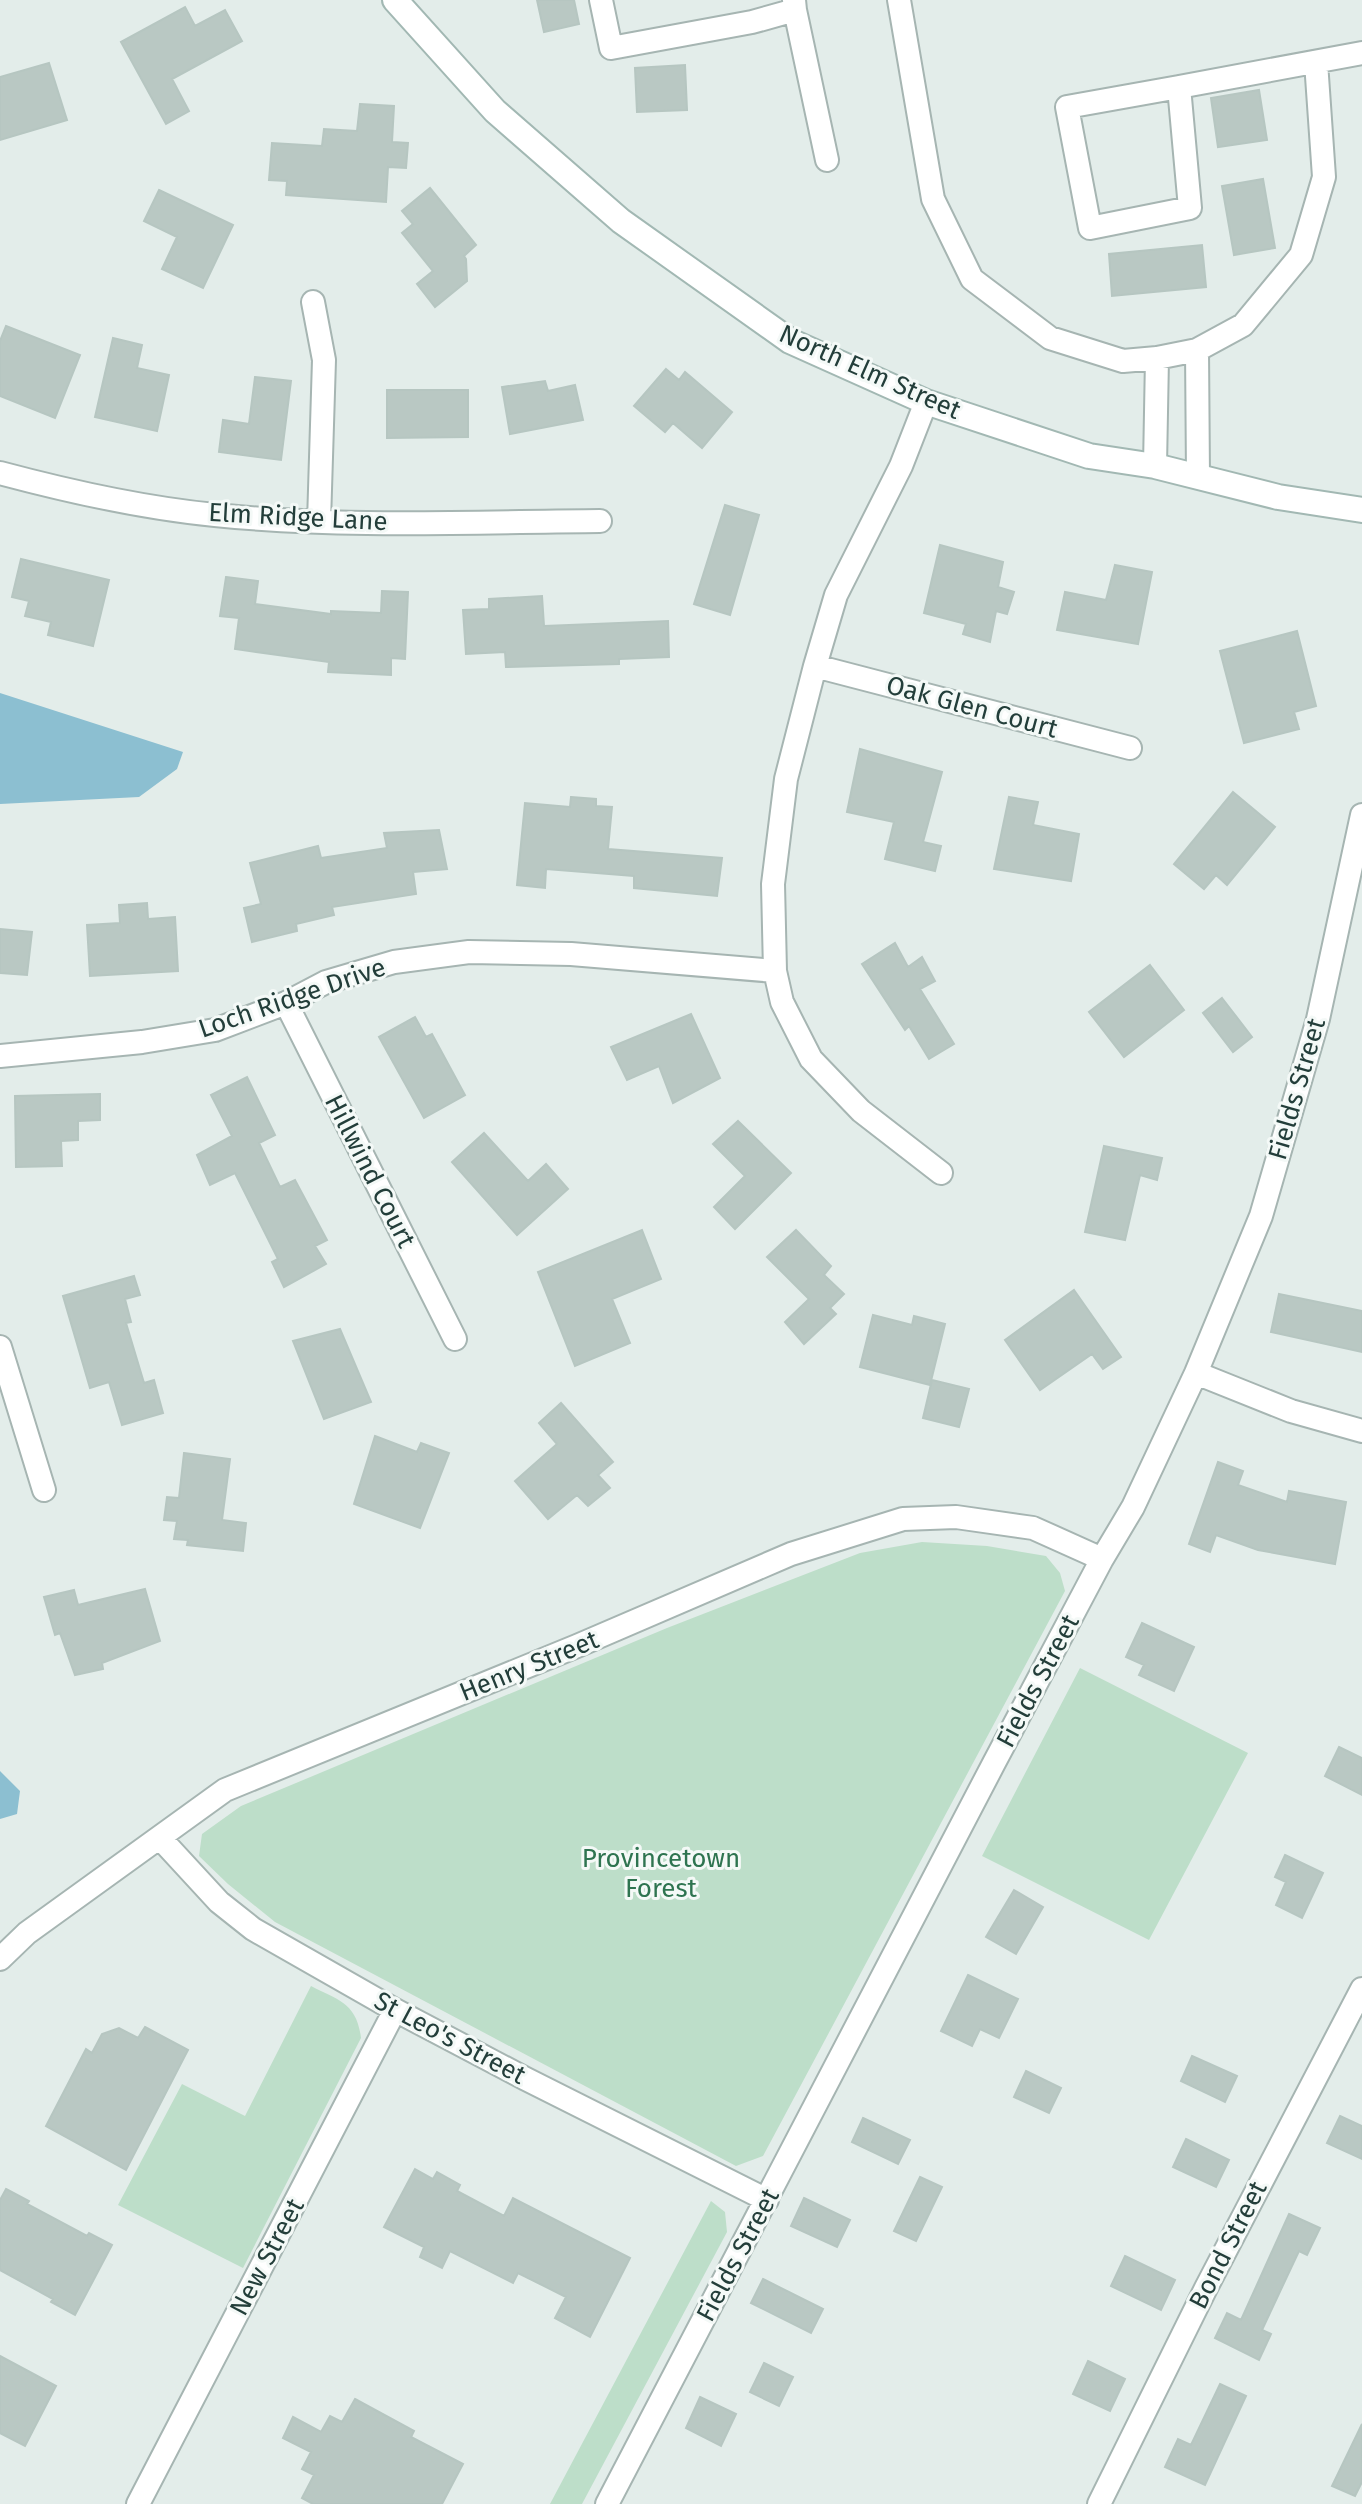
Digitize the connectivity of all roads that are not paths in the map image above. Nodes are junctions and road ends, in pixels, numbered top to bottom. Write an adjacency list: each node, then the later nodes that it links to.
1 (395, 0): 12 (main road, North Elm Street)
2 (601, 0): 4 (street)
3 (899, 0): 11 (street)
4 (794, 5): 8 (street)
5 (1362, 53): 6 (street)
6 (1316, 62): 7 (street); 10 (street)
7 (1179, 87): 7 (street)
8 (827, 160)
9 (313, 302): 18 (street)
10 (1197, 350): 11 (street); 15 (street)
11 (1157, 358): 13 (street)
12 (926, 402): 13 (main road, North Elm Street); 19 (street)
13 (1155, 466): 15 (main road, North Elm Street)
14 (0, 473): 18 (street, Elm Ridge Lane)
15 (1198, 477): 16 (main road, North Elm Street)
16 (1362, 510)
17 (600, 521): 18 (street, Elm Ridge Lane)
18 (319, 522)
19 (815, 666): 20 (street, Oak Glen Court); 22 (street)
20 (1130, 748)
21 (1362, 815): 28 (street, Fields Street)
22 (775, 971): 23 (street, Loch Ridge Drive); 25 (street)
23 (286, 1003): 24 (street, Loch Ridge Drive); 26 (street, Hillwind Court)
24 (0, 1056)
25 (941, 1173)
26 (455, 1339)
27 (0, 1347): 30 (street)
28 (1196, 1373): 29 (street); 31 (street, Fields Street)
29 (1362, 1431)
30 (44, 1490)
31 (1102, 1559): 32 (street, Henry Street); 36 (street, Fields Street)
32 (160, 1838): 33 (street, Henry Street); 35 (street, St Leo's Street)
33 (0, 1959)
34 (1362, 1989): 39 (street, Bond Street)
35 (395, 2010): 36 (street, St Leo's Street); 37 (street, New Street)
36 (767, 2200): 38 (street, Fields Street)
37 (138, 2504)
38 (607, 2504)
39 (1099, 2504)

